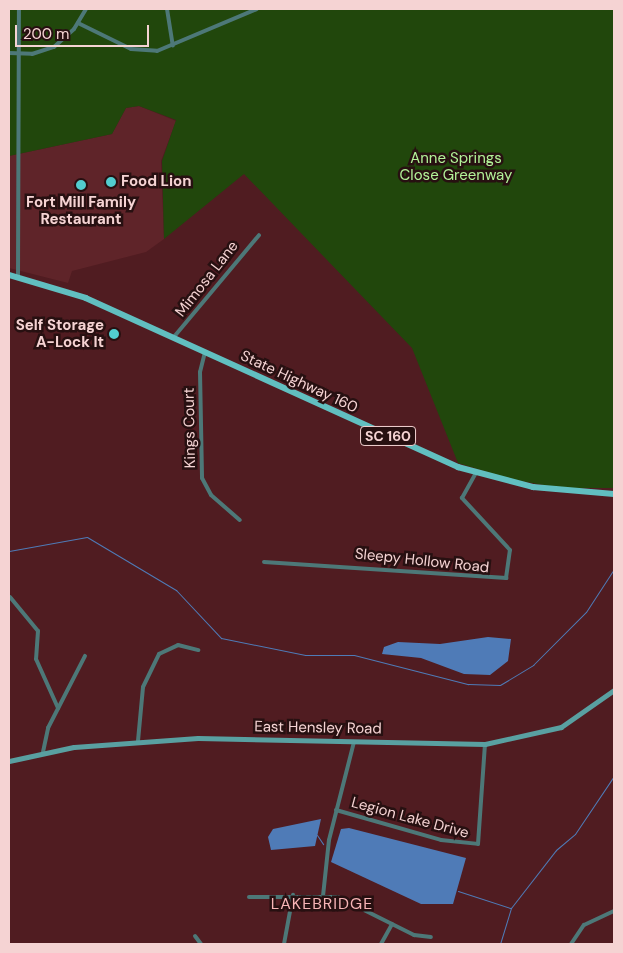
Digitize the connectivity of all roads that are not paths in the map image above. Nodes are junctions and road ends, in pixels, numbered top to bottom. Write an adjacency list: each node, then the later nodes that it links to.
1 (19, 9): 8 (street)
2 (86, 9): 5 (street)
3 (167, 9): 6 (street)
4 (257, 9): 6 (street)
5 (78, 23): 6 (street); 8 (street)
6 (173, 46)
7 (9, 53): 8 (street)
8 (19, 53): 11 (street)
9 (259, 235): 12 (street, Mimosa Lane)
10 (9, 275): 11 (main road, State Highway 160 / SC 160)
11 (18, 276): 12 (main road, State Highway 160 / SC 160)
12 (174, 338): 13 (main road, State Highway 160 / SC 160)
13 (204, 352): 14 (main road, State Highway 160 / SC 160); 16 (street, Kings Court)
14 (476, 473): 15 (main road, State Highway 160 / SC 160); 17 (street, Sleepy Hollow Road)
15 (614, 494)
16 (240, 520)
17 (264, 562)
18 (10, 597): 22 (street)
19 (198, 650): 23 (street)
20 (85, 656): 22 (street)
21 (614, 690): 25 (main road, East Hensley Road)
22 (58, 708): 26 (street)
23 (138, 741): 24 (main road, East Hensley Road); 26 (main road, East Hensley Road)
24 (354, 742): 25 (main road, East Hensley Road); 28 (street)
25 (485, 744): 28 (street, Legion Lake Drive)
26 (43, 752): 27 (main road, East Hensley Road)
27 (9, 761)
28 (336, 810): 30 (street)
29 (293, 895): 30 (street); 31 (street); 37 (street)
30 (324, 896): 33 (street)
31 (249, 897)
32 (614, 910): 39 (street)
33 (392, 924): 35 (street); 38 (street)
34 (195, 936): 36 (street)
35 (431, 937)
36 (201, 944)
37 (284, 944)
38 (381, 944)
39 (571, 944)

